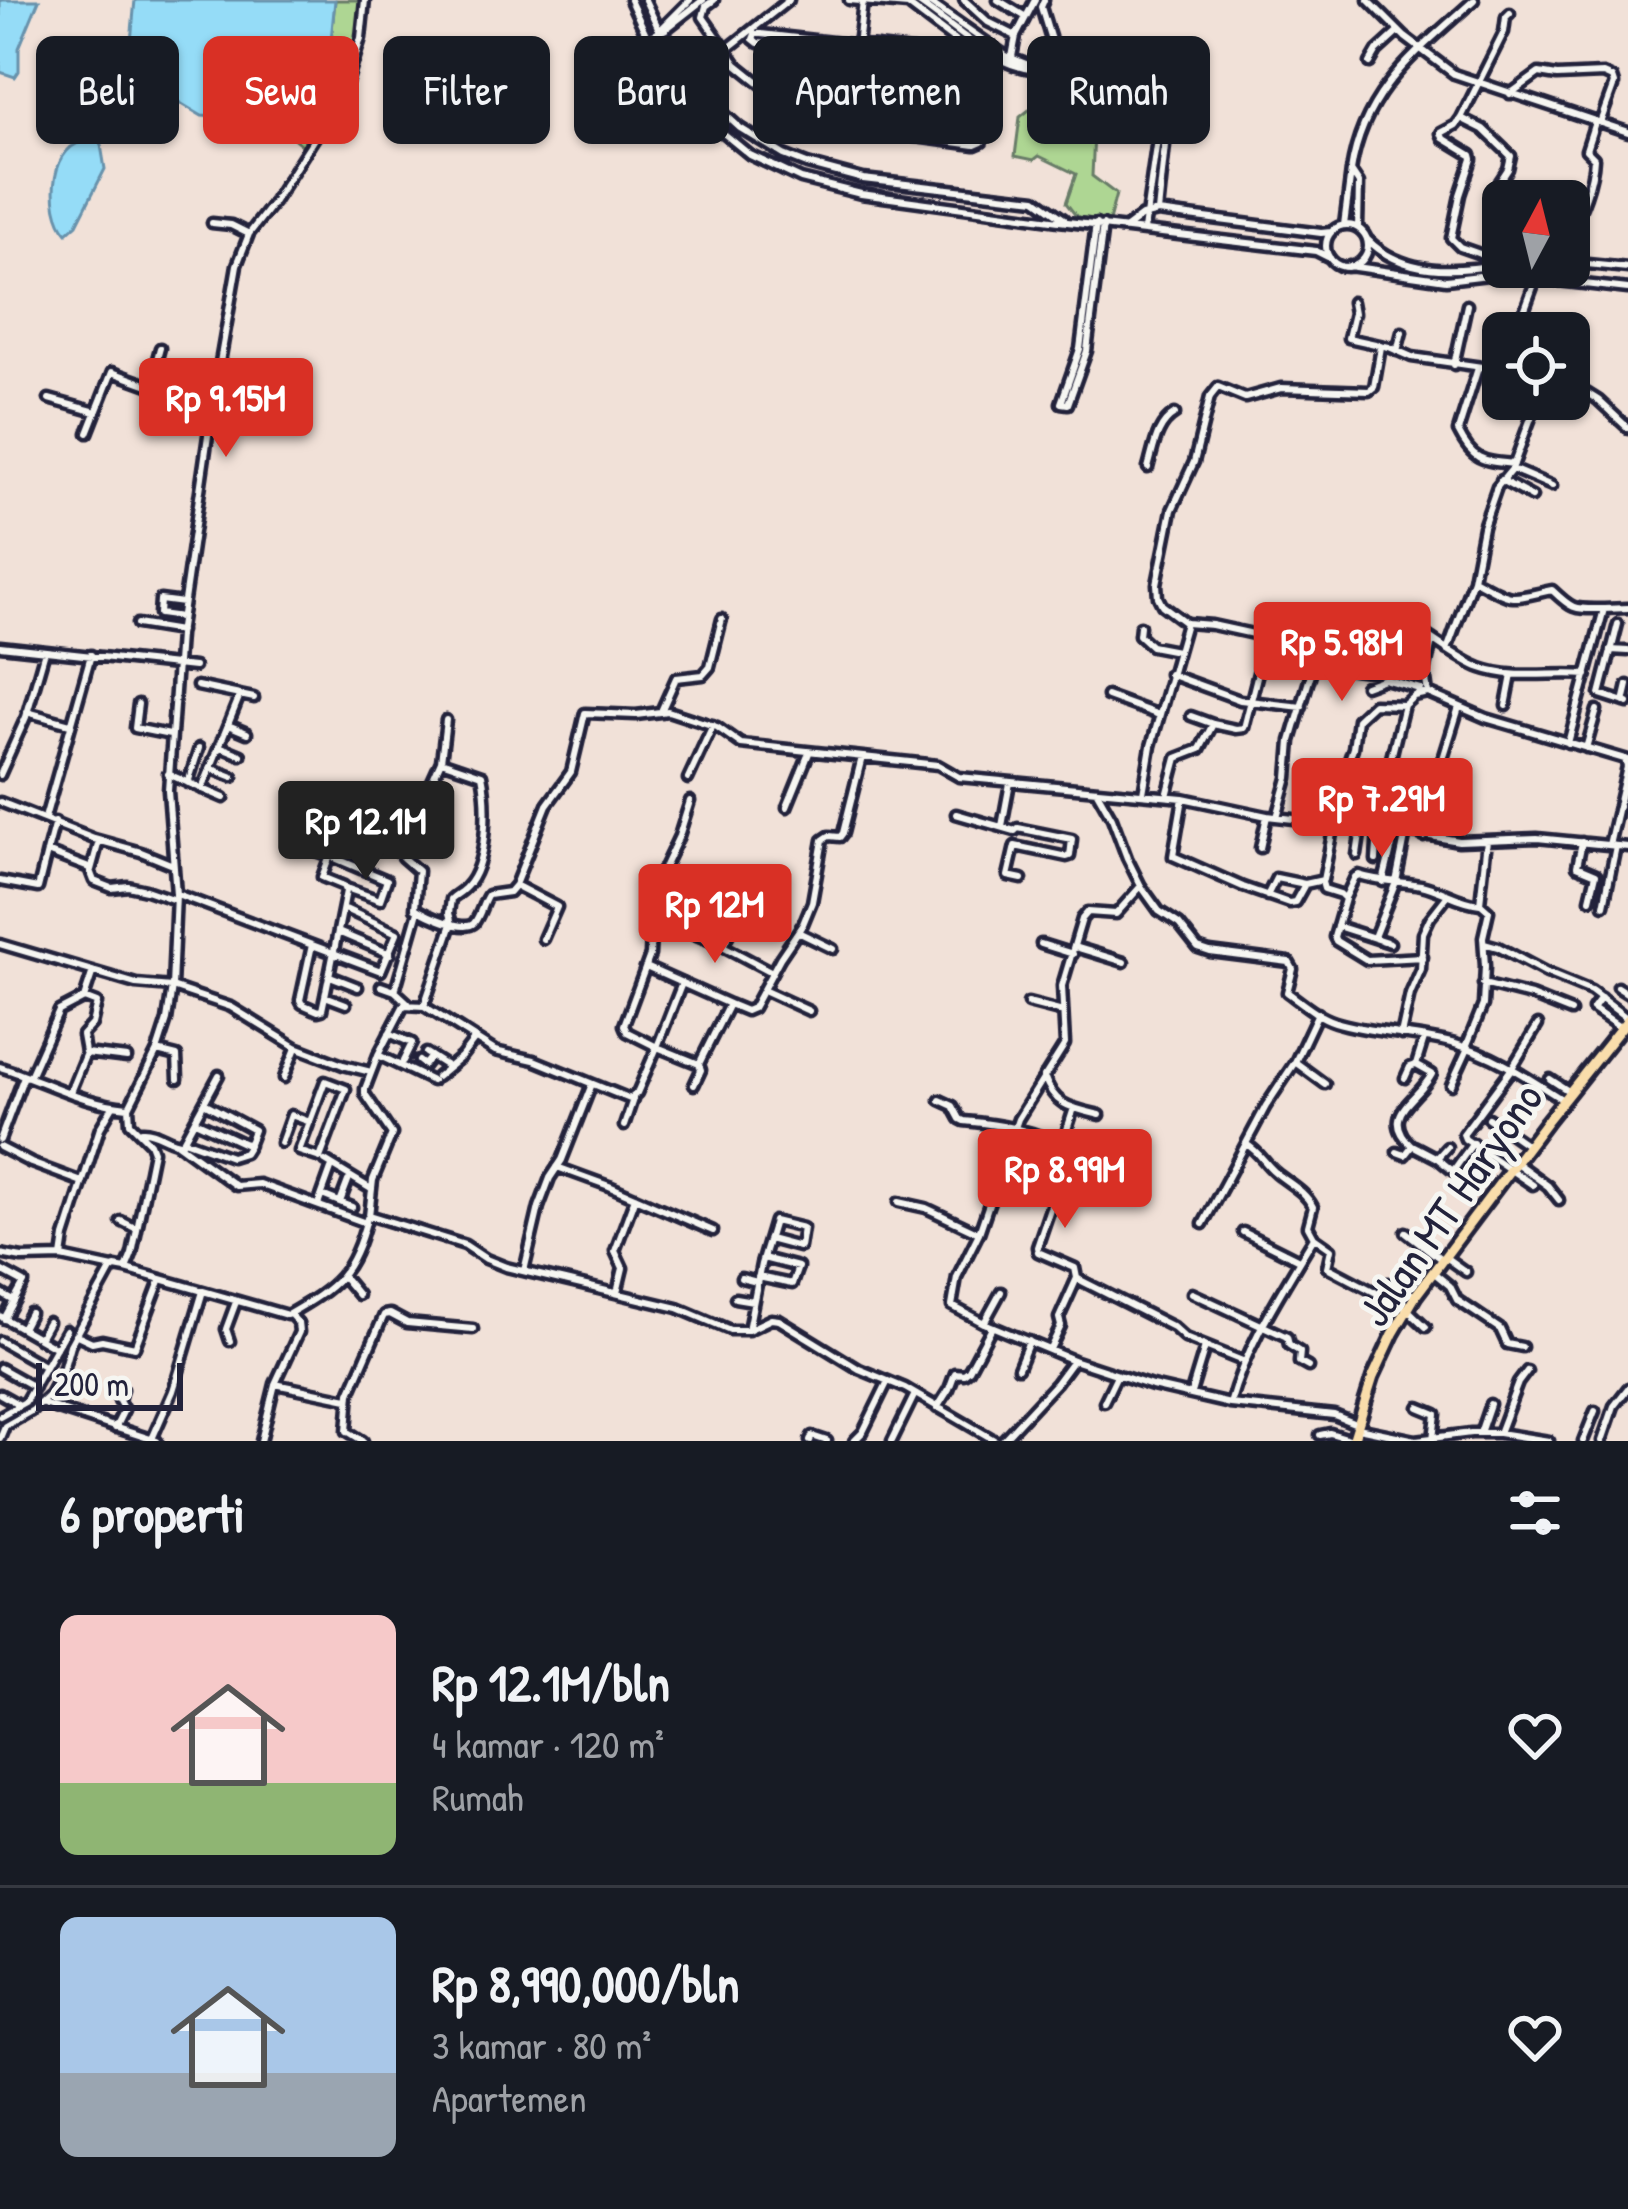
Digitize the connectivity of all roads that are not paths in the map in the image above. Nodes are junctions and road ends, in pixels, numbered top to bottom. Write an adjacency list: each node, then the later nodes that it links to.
1 (365, 0): 59 (street)
2 (630, 0): 21 (street)
3 (645, 0): 19 (street)
4 (690, 0): 19 (street)
5 (704, 0): 19 (street)
6 (714, 0): 23 (street)
7 (789, 0): 28 (street)
8 (849, 0): 15 (street)
9 (914, 0): 32 (street)
10 (926, 0): 32 (street)
11 (964, 0): 27 (street)
12 (998, 0): 18 (street)
13 (1039, 0): 18 (street); 26 (street)
14 (1474, 0): 29 (street)
15 (863, 1): 24 (street); 25 (street)
16 (1371, 3): 20 (street)
17 (1510, 13): 36 (street)
18 (1026, 17): 27 (street)
19 (661, 30): 22 (street); 47 (street)
20 (1399, 31): 29 (street); 33 (street)
21 (645, 36)
22 (650, 36)
23 (716, 36)
24 (860, 36)
25 (949, 36)
26 (1050, 36)
27 (1016, 37): 32 (street)
28 (729, 48)
29 (1421, 48): 36 (street); 44 (street)
30 (859, 51): 30 (street)
31 (729, 54): 35 (street)
32 (1008, 60): 34 (street)
33 (1370, 63)
34 (1027, 66)
35 (753, 77)
36 (1478, 83): 37 (street); 38 (street)
37 (1510, 94): 39 (street); 39 (street)
38 (1461, 118): 45 (street); 61 (street)
39 (1598, 123): 40 (street); 46 (street)
40 (1628, 132)
41 (729, 139): 50 (street)
42 (1160, 144): 43 (street)
43 (1159, 155): 48 (street); 49 (street)
44 (1351, 171): 54 (street); 56 (street)
45 (1501, 180)
46 (1590, 182)
47 (1036, 199): 50 (street); 51 (street)
48 (1158, 212): 49 (street); 58 (street)
49 (1147, 213): 55 (street); 57 (street)
50 (1028, 215): 51 (street)
51 (1070, 221): 53 (street)
52 (212, 224): 59 (street)
53 (1099, 225): 55 (street); 84 (street)
54 (1344, 225): 56 (street); 58 (street)
55 (1126, 228): 57 (street)
56 (1358, 228): 60 (street)
57 (1144, 230): 62 (street)
58 (1331, 232): 62 (street)
59 (249, 234): 85 (street)
60 (1367, 239): 65 (street); 66 (street)
61 (1480, 254)
62 (1330, 258): 65 (street)
63 (1590, 264): 64 (street)
64 (1602, 265): 67 (street); 70 (street)
65 (1349, 266): 68 (street)
66 (1482, 268)
67 (1628, 268)
68 (1482, 275)
69 (1590, 285): 70 (street)
70 (1599, 286): 71 (street)
71 (1628, 289)
72 (1352, 302): 75 (street)
73 (1467, 305): 78 (street)
74 (1402, 332): 77 (street)
75 (1381, 347): 77 (street); 103 (street)
76 (160, 348): 81 (street)
77 (1397, 351): 78 (street)
78 (1454, 365): 79 (street)
79 (1478, 368): 80 (street); 91 (street)
80 (1482, 368)
81 (149, 386): 85 (street); 86 (street)
82 (1590, 395): 89 (street)
83 (49, 399): 86 (street)
84 (1065, 404)
85 (212, 408): 97 (street)
86 (96, 412): 90 (street)
87 (1175, 414): 92 (street)
88 (1530, 420): 91 (street)
89 (1628, 428)
90 (88, 434)
91 (1513, 467): 93 (street); 94 (street)
92 (1148, 468)
93 (1501, 480): 95 (street); 96 (street)
94 (1552, 486)
95 (1532, 497)
96 (1473, 579): 99 (street); 112 (street)
97 (183, 603): 100 (street); 100 (street)
98 (1628, 608): 99 (street)
99 (1604, 609): 102 (street)
100 (181, 617): 108 (street)
101 (722, 619): 140 (street)
102 (1601, 620): 105 (street); 125 (street)
103 (1186, 623): 109 (street); 115 (street)
104 (137, 624): 108 (street)
105 (1618, 624): 106 (street); 113 (street)
106 (1628, 625)
107 (1140, 626): 115 (street)
108 (180, 632): 119 (street)
109 (1267, 637): 118 (street); 133 (street)
110 (1432, 641): 112 (street); 120 (street); 129 (street)
111 (0, 646): 114 (street)
112 (1447, 650): 124 (street)
113 (1611, 650): 116 (street); 134 (street)
114 (45, 651): 117 (street); 142 (street)
115 (1177, 651): 123 (street)
116 (1628, 651)
117 (91, 655): 119 (street); 146 (street)
118 (1316, 660): 120 (street); 138 (street)
119 (177, 664): 121 (street); 151 (street)
120 (1330, 666): 122 (street)
121 (194, 667)
122 (1376, 672)
123 (1169, 674): 133 (street); 143 (street)
124 (1512, 675): 125 (street); 137 (street)
125 (1587, 675): 152 (street)
126 (1628, 685): 134 (street)
127 (197, 686): 130 (street)
128 (1365, 686): 129 (street)
129 (1422, 692): 136 (street); 139 (street)
130 (240, 695): 132 (street); 148 (street)
131 (1107, 696): 143 (street)
132 (254, 698)
133 (1252, 700): 138 (street); 147 (street)
134 (1626, 703)
135 (138, 704): 151 (street)
136 (1404, 705): 164 (street); 164 (street)
137 (1506, 706)
138 (1302, 707): 184 (street)
139 (1459, 707): 152 (street); 181 (street)
140 (662, 710): 149 (street); 215 (street)
141 (1597, 710): 155 (street)
142 (28, 712): 146 (street); 159 (street)
143 (1159, 716): 173 (street)
144 (1191, 716): 147 (street)
145 (446, 720): 162 (street)
146 (72, 724): 185 (street)
147 (1213, 724): 174 (street)
148 (228, 725): 150 (street); 153 (street)
149 (713, 725): 157 (street); 168 (street)
150 (248, 733)
151 (170, 735): 165 (street)
152 (1568, 743): 155 (street)
153 (219, 746): 158 (street); 163 (street)
154 (199, 748): 169 (street)
155 (1586, 748): 161 (street)
156 (0, 752): 159 (street)
157 (808, 753): 160 (street); 180 (street)
158 (241, 755)
159 (10, 757): 166 (street)
160 (862, 757): 170 (street); 232 (street)
161 (1627, 759): 199 (street)
162 (441, 761): 227 (street); 228 (street)
163 (210, 768): 167 (street); 171 (street)
164 (1344, 773): 187 (street)
165 (168, 774): 169 (street); 207 (street)
166 (0, 776)
167 (233, 777)
168 (688, 779)
169 (188, 783): 171 (street)
170 (1010, 783): 172 (street); 188 (street)
171 (202, 789): 175 (street)
172 (1096, 790): 173 (street); 216 (street)
173 (1143, 793): 174 (street)
174 (1167, 796): 176 (street)
175 (224, 798)
176 (1184, 798): 183 (street); 220 (street)
177 (1383, 799): 181 (street)
178 (690, 801): 247 (street)
179 (0, 802): 185 (street)
180 (787, 808)
181 (1436, 808): 194 (street)
182 (956, 814): 188 (street)
183 (1267, 816): 184 (street); 201 (street)
184 (1277, 817): 187 (street)
185 (45, 818): 186 (street)
186 (55, 822): 196 (street); 203 (street)
187 (1331, 824): 189 (street); 211 (street)
188 (1002, 828): 192 (street)
189 (1361, 828): 190 (street); 204 (street)
190 (1378, 829): 191 (street); 206 (street)
191 (1393, 830): 193 (street); 212 (street)
192 (1015, 831): 198 (street); 198 (street)
193 (1406, 832): 194 (street); 213 (street)
194 (1424, 837): 195 (street)
195 (1487, 840): 197 (street); 224 (street)
196 (99, 841): 207 (street); 208 (street)
197 (1582, 842): 199 (street); 223 (street)
198 (1016, 846): 209 (street)
199 (1612, 846): 200 (street); 225 (street)
200 (1628, 847)
201 (1260, 848)
202 (311, 849): 205 (street)
203 (47, 852): 208 (street); 210 (street)
204 (1357, 855)
205 (330, 856): 217 (street); 217 (street)
206 (1376, 860)
207 (172, 866): 221 (street)
208 (91, 870): 221 (street)
209 (1022, 879)
210 (0, 880)
211 (1322, 882): 214 (street); 222 (street)
212 (1383, 882): 213 (street); 222 (street)
213 (1396, 882): 219 (street); 233 (street)
214 (1305, 884): 220 (street); 220 (street)
215 (515, 885): 228 (street); 234 (street)
216 (1141, 886): 242 (street); 271 (street)
217 (346, 888): 226 (street)
218 (748, 895): 240 (street)
219 (1448, 895): 224 (street); 245 (street)
220 (1267, 896)
221 (176, 897): 239 (street); 256 (street)
222 (1345, 899): 230 (street)
223 (1590, 899)
224 (1480, 904): 236 (street)
225 (1604, 905)
226 (343, 908): 231 (street); 244 (street)
227 (418, 911): 228 (street); 258 (street)
228 (452, 924): 267 (street)
229 (675, 926): 240 (street)
230 (1337, 926): 233 (street); 245 (street)
231 (338, 932): 243 (street); 244 (street)
232 (798, 932): 241 (street); 249 (street)
233 (1374, 937): 235 (street)
234 (543, 939)
235 (1390, 943)
236 (1483, 943): 252 (street); 262 (street)
237 (0, 944): 248 (street)
238 (1041, 944): 242 (street)
239 (312, 945): 243 (street); 260 (street)
240 (722, 946): 249 (street)
241 (833, 949)
242 (1074, 951): 246 (street); 269 (street)
243 (333, 952): 244 (street); 250 (street)
244 (390, 954)
245 (1423, 957): 275 (street)
246 (1124, 962)
247 (646, 967): 251 (street); 279 (street)
248 (93, 971): 256 (street); 261 (street)
249 (772, 972): 257 (street)
250 (330, 976): 253 (street); 260 (street)
251 (682, 983): 266 (street); 279 (street)
252 (1483, 984): 270 (street); 280 (street)
253 (358, 986)
254 (381, 986): 258 (street)
255 (1617, 986): 259 (street)
256 (172, 987): 278 (street); 281 (street)
257 (763, 990): 266 (street); 268 (street)
258 (395, 991): 263 (street)
259 (1628, 994)
260 (325, 996): 265 (street)
261 (84, 998): 282 (street); 295 (street)
262 (1601, 998): 273 (street); 273 (street)
263 (407, 1003): 267 (street); 274 (street)
264 (1028, 1003): 269 (street)
265 (346, 1004)
266 (729, 1004): 288 (street)
267 (424, 1006): 277 (street)
268 (809, 1011)
269 (1063, 1012): 296 (street)
270 (1571, 1012)
271 (1318, 1013): 275 (street); 287 (street)
272 (1538, 1024): 292 (street)
273 (1625, 1024): 307 (main road, Jalan MT Haryono)
274 (389, 1033): 283 (street); 285 (street)
275 (1401, 1035): 276 (street)
276 (1424, 1039): 280 (street); 289 (street)
277 (476, 1041): 291 (street); 301 (street)
278 (296, 1047): 293 (street); 297 (street)
279 (657, 1047): 288 (street); 306 (street)
280 (1467, 1047): 292 (street); 303 (street)
281 (157, 1051): 299 (street); 311 (street)
282 (86, 1053): 284 (street); 305 (street)
283 (378, 1055): 291 (street); 293 (street)
284 (127, 1058)
285 (403, 1061)
286 (419, 1061): 291 (street)
287 (1295, 1061): 302 (street); 326 (street)
288 (699, 1064): 304 (street)
289 (1417, 1066): 298 (street); 327 (street)
290 (0, 1067): 295 (street)
291 (448, 1067)
292 (1512, 1068): 307 (street); 323 (street)
293 (371, 1072): 340 (street)
294 (219, 1075): 309 (street)
295 (27, 1076): 305 (street); 324 (street)
296 (1043, 1076): 312 (street); 318 (street)
297 (284, 1078)
298 (1405, 1078)
299 (178, 1079)
300 (1550, 1079): 307 (street)
301 (592, 1084): 306 (street); 335 (street)
302 (1325, 1084)
303 (1451, 1084)
304 (694, 1085)
305 (70, 1092): 310 (street)
306 (634, 1096): 317 (street)
307 (1566, 1096): 328 (main road, Jalan MT Haryono)
308 (940, 1100): 318 (street)
309 (204, 1103): 315 (street); 321 (street)
310 (113, 1106): 311 (street); 338 (street)
311 (130, 1107): 319 (street)
312 (1074, 1108): 313 (street); 325 (street)
313 (1100, 1115)
314 (1488, 1118): 328 (street)
315 (195, 1121): 320 (street); 321 (street)
316 (310, 1122): 316 (street); 322 (street)
317 (624, 1126)
318 (1015, 1130): 325 (street); 355 (street)
319 (139, 1132): 320 (street); 351 (street)
320 (180, 1142): 321 (street); 346 (street)
321 (249, 1143)
322 (281, 1143)
323 (1473, 1143): 332 (street); 334 (street)
324 (0, 1144): 338 (street)
325 (1062, 1144): 372 (street)
326 (1246, 1144): 350 (street); 356 (street)
327 (1412, 1146): 331 (street); 332 (street)
328 (1528, 1146): 334 (main road, Jalan MT Haryono)
329 (1447, 1147): 332 (street)
330 (335, 1149): 333 (street)
331 (1397, 1152)
332 (1439, 1160): 336 (street)
333 (328, 1164): 340 (street); 341 (street)
334 (1513, 1166): 339 (street); 343 (street); 360 (main road, Jalan MT Haryono)
335 (557, 1167): 342 (street); 367 (street)
336 (1434, 1169)
337 (348, 1180): 344 (street)
338 (82, 1182): 359 (street)
339 (1534, 1185)
340 (371, 1189): 348 (street)
341 (322, 1195): 344 (street); 346 (street)
342 (635, 1197): 352 (street); 377 (street)
343 (1559, 1200)
344 (340, 1202): 347 (street)
345 (899, 1202): 355 (street)
346 (318, 1205): 348 (street)
347 (352, 1207)
348 (368, 1219): 367 (street); 370 (street)
349 (121, 1221): 351 (street)
350 (1203, 1224)
351 (137, 1229): 365 (street)
352 (713, 1231)
353 (1243, 1232): 361 (street)
354 (1406, 1232): 360 (street)
355 (979, 1233): 392 (street)
356 (1314, 1237): 361 (street); 387 (street)
357 (769, 1239): 357 (street); 363 (street)
358 (0, 1254): 359 (street)
359 (62, 1257): 364 (street)
360 (1442, 1258): 368 (main road, Jalan MT Haryono); 369 (street)
361 (1299, 1260): 393 (street)
362 (745, 1261): 363 (street)
363 (762, 1261): 373 (street); 373 (street)
364 (113, 1268): 365 (street); 399 (street)
365 (126, 1269): 374 (street)
366 (0, 1270): 384 (street)
367 (524, 1270): 377 (street)
368 (1432, 1271): 382 (main road, Jalan MT Haryono); 405 (street)
369 (1466, 1272)
370 (343, 1277): 380 (street); 389 (street)
371 (741, 1278): 373 (street)
372 (1077, 1278): 404 (street); 407 (street)
373 (758, 1279): 385 (street)
374 (160, 1280): 376 (street); 399 (street)
375 (1388, 1283): 382 (street)
376 (203, 1291): 386 (street); 444 (street)
377 (617, 1292): 398 (street)
378 (1001, 1292): 392 (street)
379 (0, 1293): 384 (street)
380 (358, 1294)
381 (1192, 1294): 393 (street)
382 (1416, 1295): 387 (main road, Jalan MT Haryono)
383 (735, 1298): 385 (street)
384 (14, 1300): 390 (street)
385 (753, 1301): 398 (street)
386 (236, 1302): 389 (street); 402 (street)
387 (1407, 1309): 394 (street); 437 (main road, Jalan MT Haryono)
388 (30, 1312): 395 (street)
389 (290, 1314): 417 (street)
390 (2, 1317): 395 (street)
391 (48, 1322): 400 (street)
392 (988, 1325): 403 (street); 431 (street)
393 (1262, 1326): 409 (street); 411 (street)
394 (1426, 1327)
395 (22, 1328): 400 (street)
396 (473, 1329): 424 (street)
397 (66, 1330): 406 (street)
398 (748, 1330): 416 (street)
399 (75, 1334): 426 (street)
400 (39, 1338): 406 (street)
401 (0, 1341): 410 (street)
402 (230, 1341)
403 (1029, 1341): 407 (street); 413 (street)
404 (1204, 1347): 409 (street); 421 (street)
405 (1522, 1347)
406 (56, 1348): 410 (street)
407 (1050, 1349): 408 (street)
408 (1073, 1360): 415 (street); 453 (street)
409 (1245, 1362): 427 (street)
410 (45, 1367): 418 (street)
411 (1308, 1367)
412 (0, 1368): 418 (street)
413 (1018, 1369)
414 (1526, 1371): 439 (street)
415 (1117, 1375): 421 (street); 425 (street)
416 (887, 1381): 423 (street); 451 (street)
417 (275, 1384): 424 (street); 447 (street)
418 (34, 1387): 429 (street)
419 (1628, 1388): 456 (street)
420 (122, 1389): 435 (street)
421 (1191, 1393): 427 (street)
422 (0, 1394): 429 (street)
423 (915, 1394): 431 (street); 452 (street)
424 (348, 1399): 436 (street)
425 (1104, 1402)
426 (43, 1404): 435 (street); 442 (street)
427 (1230, 1404): 437 (street)
428 (1490, 1404): 438 (street)
429 (20, 1405): 433 (street)
430 (1419, 1407): 443 (street)
431 (937, 1408): 453 (street)
432 (1595, 1411): 455 (street)
433 (0, 1416)
434 (1450, 1425): 441 (street)
435 (118, 1429): 444 (street); 446 (street)
436 (347, 1431): 445 (street); 448 (street)
437 (1356, 1433): 440 (street); 443 (street)
438 (1480, 1433): 439 (street); 441 (street)
439 (1499, 1433): 454 (street)
440 (1320, 1435)
441 (1449, 1435): 443 (street)
442 (0, 1438)
443 (1433, 1438)
444 (155, 1440)
445 (344, 1440)
446 (118, 1441)
447 (261, 1441)
448 (364, 1441)
449 (810, 1441): 450 (street)
450 (832, 1441)
451 (854, 1441)
452 (892, 1441)
453 (999, 1441)
454 (1549, 1441)
455 (1583, 1441)
456 (1602, 1441)

